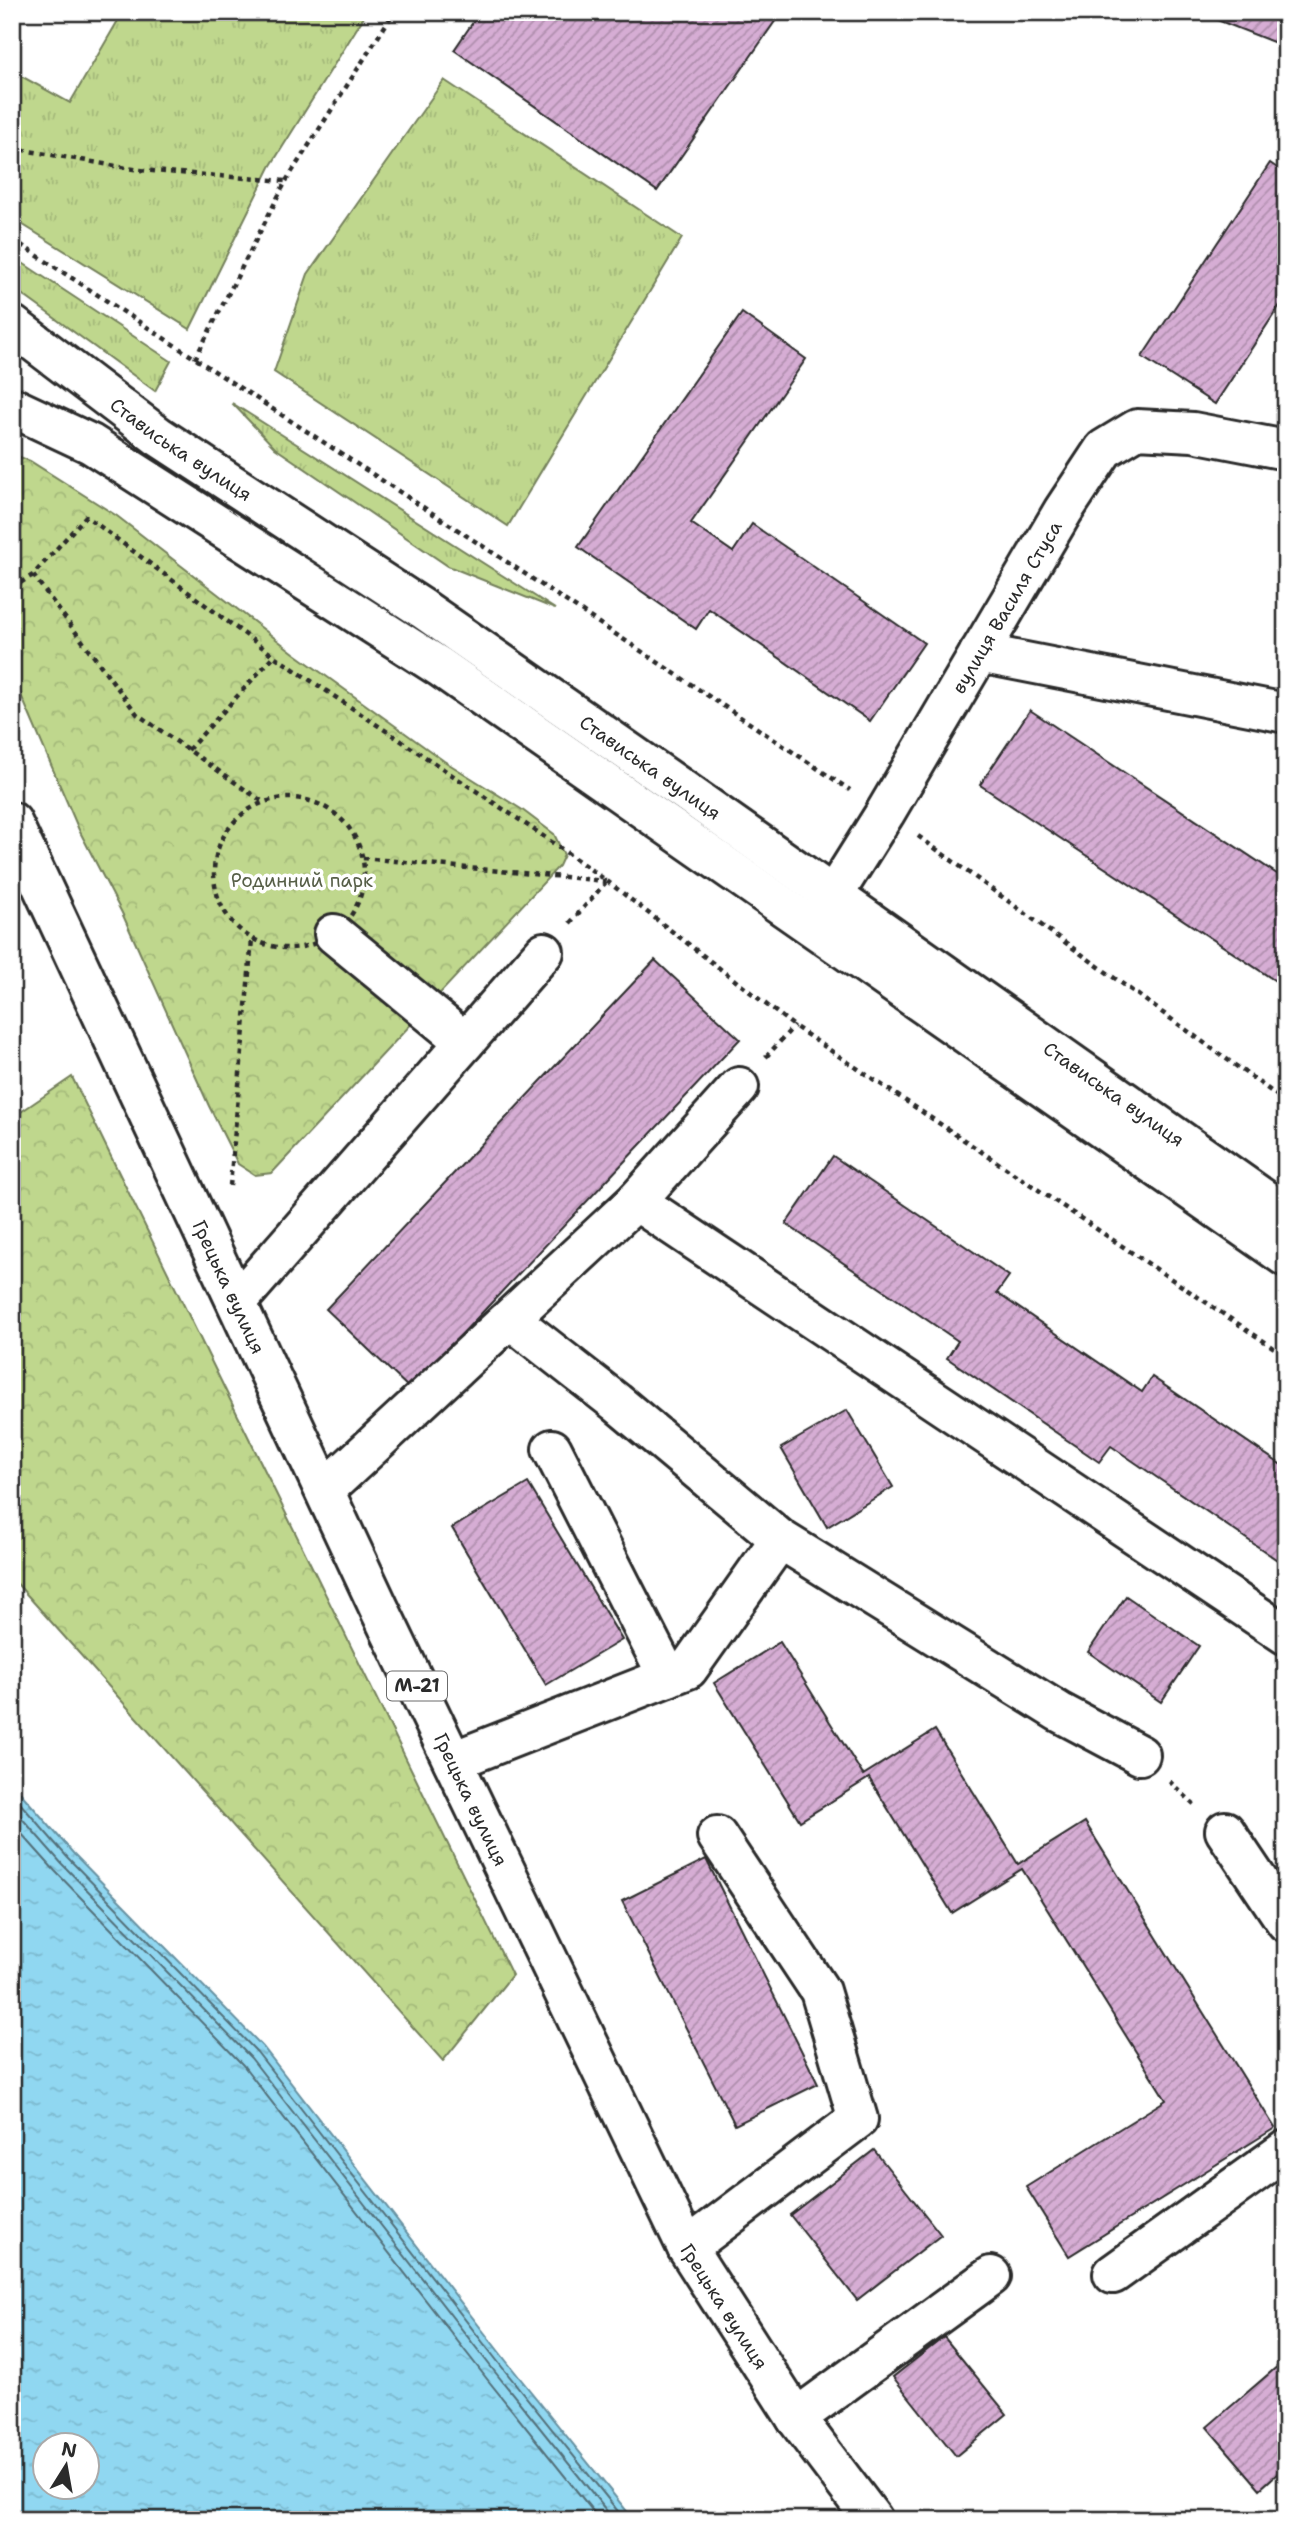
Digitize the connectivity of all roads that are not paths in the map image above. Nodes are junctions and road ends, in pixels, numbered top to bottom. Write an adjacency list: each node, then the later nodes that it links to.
1 (12, 325): 7 (main road, Стависька вулиця)
2 (12, 407): 8 (main road, Стависька вулиця)
3 (1286, 450): 4 (main road, вулиця Василя Стуса)
4 (979, 653): 5 (main road); 7 (main road, вулиця Василя Стуса)
5 (1286, 713)
6 (12, 822): 16 (main road, Грецька вулиця / М-21)
7 (833, 895): 8 (main road, вулиця Василя Стуса); 14 (main road, Стависька вулиця)
8 (813, 928): 15 (main road, Стависька вулиця)
9 (334, 934): 11 (main road)
10 (544, 952): 11 (main road)
11 (465, 1042): 16 (main road)
12 (739, 1087): 13 (main road)
13 (636, 1201): 17 (main road); 21 (main road)
14 (1286, 1215)
15 (1286, 1257)
16 (237, 1302): 19 (main road, Грецька вулиця / М-21)
17 (510, 1318): 19 (main road); 20 (main road)
18 (552, 1449): 22 (main road)
19 (325, 1490): 24 (main road, Грецька вулиця / М-21)
20 (780, 1539): 22 (main road); 23 (main road)
21 (1286, 1635)
22 (668, 1677): 24 (main road)
23 (1140, 1755)
24 (453, 1761): 29 (main road, Грецька вулиця / М-21)
25 (1225, 1831): 27 (main road)
26 (717, 1836): 29 (main road)
27 (1286, 1923)
28 (1286, 2150): 30 (main road)
29 (687, 2248): 32 (main road, Грецька вулиця / М-21)
30 (1113, 2274)
31 (991, 2276): 32 (main road)
32 (796, 2418): 33 (main road, Грецька вулиця / М-21)
33 (873, 2520)

